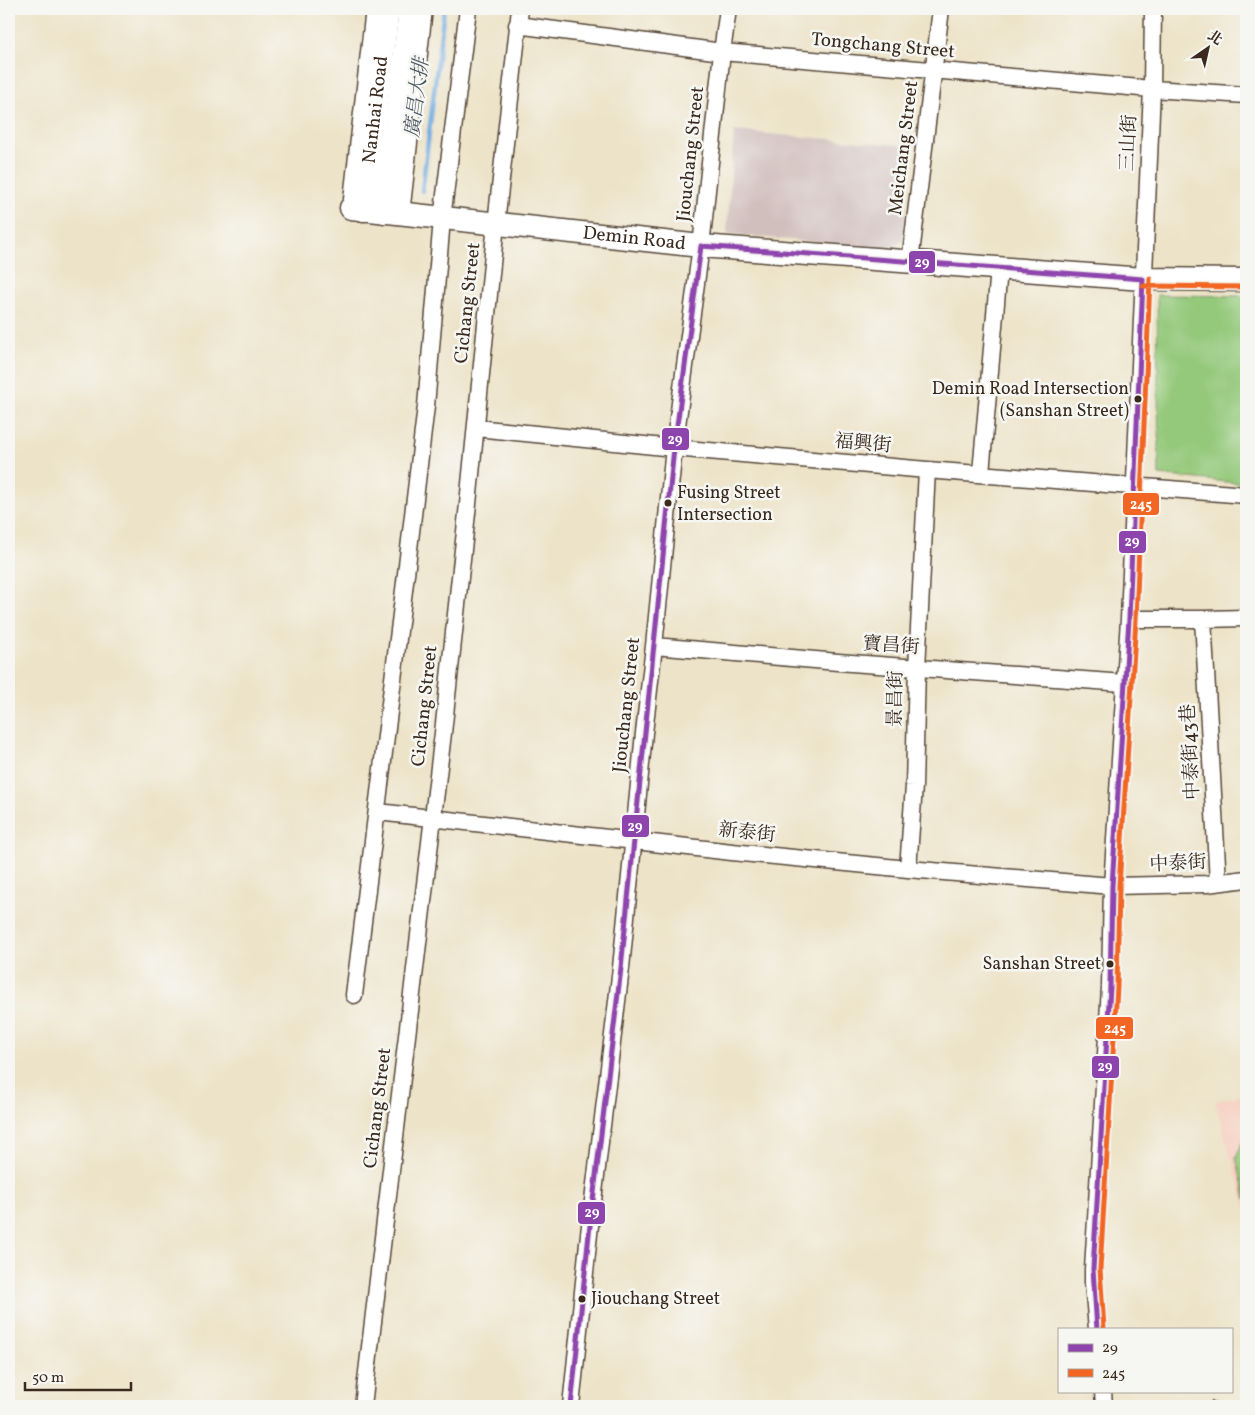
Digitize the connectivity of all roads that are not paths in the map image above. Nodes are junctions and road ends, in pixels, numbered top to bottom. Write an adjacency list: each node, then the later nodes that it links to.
1 (374, 9): 14 (street, Nanhai Road)
2 (388, 9): 14 (street, Nanhai Road)
3 (410, 9): 14 (street, Nanhai Road)
4 (424, 9): 14 (street, Nanhai Road)
5 (468, 9): 15 (street)
6 (728, 9): 10 (street, Jiouchang Street)
7 (941, 9): 11 (street, Meichang Street)
8 (1153, 9): 12 (street, 三山街)
9 (518, 17): 10 (street, Tongchang Street); 16 (street, Cichang Street)
10 (722, 52): 11 (street, Tongchang Street); 17 (street, Jiouchang Street)
11 (934, 70): 12 (street, Tongchang Street); 18 (street, Meichang Street)
12 (1152, 89): 13 (street, Tongchang Street); 20 (street, 三山街)
13 (1246, 95)
14 (375, 211): 15 (street, Demin Road)
15 (442, 219): 16 (street, Demin Road); 34 (street)
16 (496, 224): 17 (street, Demin Road); 22 (street, Cichang Street)
17 (701, 246): 18 (street, Demin Road); 23 (street, Jiouchang Street)
18 (910, 262): 19 (street, Demin Road)
19 (999, 269): 20 (street, Demin Road); 25 (street)
20 (1143, 279): 21 (street, Demin Road); 26 (street)
21 (1246, 280)
22 (476, 428): 23 (street, 福興街); 35 (street, Cichang Street)
23 (674, 448): 24 (street, 福興街); 31 (street, Jiouchang Street)
24 (927, 470): 25 (street, 福興街); 32 (street, 景昌街)
25 (981, 473): 26 (street, 福興街)
26 (1134, 485): 27 (street, 福興街); 29 (street)
27 (1246, 495)
28 (1246, 618): 30 (street)
29 (1129, 619): 30 (street); 33 (street)
30 (1203, 619): 39 (street, 中泰街43巷)
31 (654, 646): 32 (street, 寶昌街); 36 (street, Jiouchang Street)
32 (917, 668): 33 (street, 寶昌街); 37 (street, 景昌街)
33 (1124, 683): 40 (street)
34 (378, 812): 35 (street, 新泰街); 41 (street)
35 (432, 818): 36 (street, 新泰街); 44 (street, Cichang Street)
36 (633, 841): 37 (street, 新泰街); 45 (street, Jiouchang Street)
37 (908, 869): 40 (street, 新泰街)
38 (1246, 879): 39 (street, 中泰街)
39 (1218, 882): 40 (street, 中泰街)
40 (1112, 886): 42 (street)
41 (354, 995)
42 (1097, 1328)
43 (1103, 1392): 46 (street)
44 (364, 1406)
45 (571, 1406)
46 (1104, 1406)

